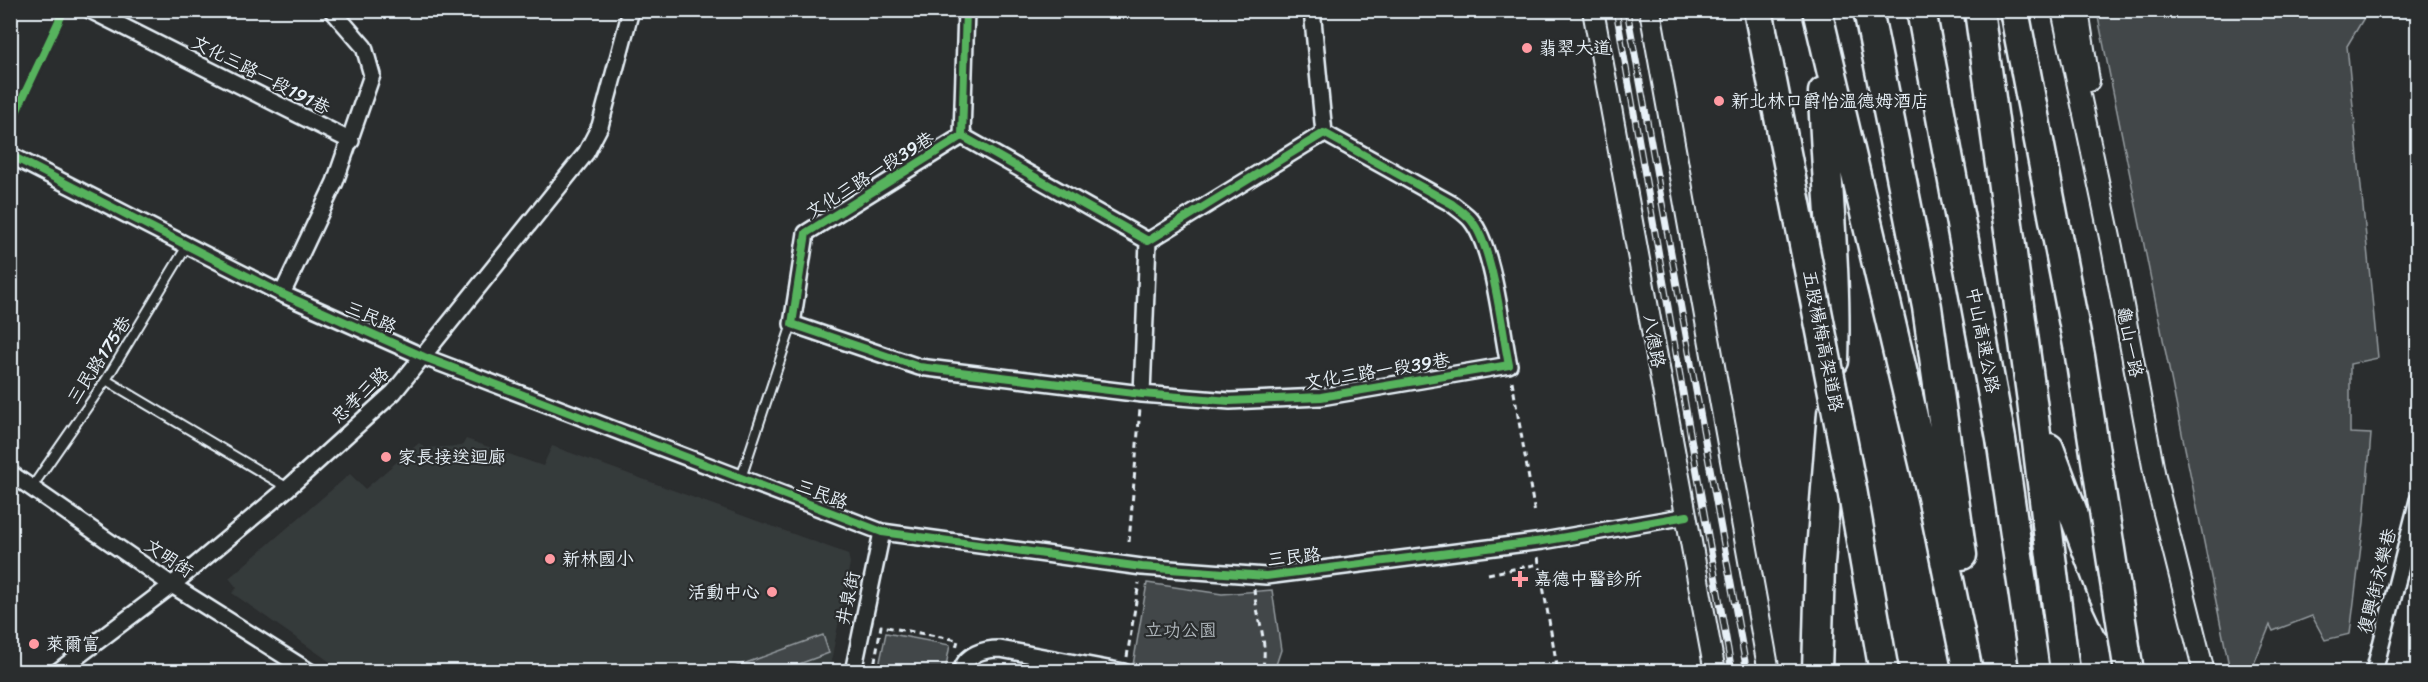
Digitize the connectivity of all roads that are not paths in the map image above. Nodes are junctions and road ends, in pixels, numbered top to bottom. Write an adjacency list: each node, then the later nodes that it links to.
1 (90, 10): 18 (street, 文化三路一段191巷)
2 (332, 10): 18 (street)
3 (631, 10): 25 (street, 忠孝三路)
4 (966, 10): 17 (street, 文化三路一段39巷)
5 (1312, 10): 16 (street)
6 (1593, 10): 34 (street, 八德路)
7 (1650, 10): 43 (street)
8 (1758, 10): 45 (highway, 五股楊梅高架道路, bridge)
9 (1868, 10): 47 (highway)
10 (1921, 10): 48 (highway, 中山高速公路)
11 (1979, 10): 28 (highway)
12 (2014, 10): 50 (highway, bridge)
13 (2062, 10): 22 (street, 龜山一路)
14 (2080, 17): 22 (street)
15 (1819, 20): 44 (highway); 46 (highway)
16 (1324, 133): 20 (street); 27 (street, 文化三路一段39巷)
17 (962, 136): 20 (street, 文化三路一段39巷); 24 (street, 文化三路一段39巷)
18 (351, 141): 23 (street)
19 (10, 155): 21 (street, 三民路)
20 (1148, 241): 27 (street)
21 (188, 246): 23 (street, 三民路); 26 (lane, 三民路175巷)
22 (2112, 247): 52 (street, 龜山一路)
23 (282, 294): 25 (street, 三民路)
24 (792, 324): 27 (street, 文化三路一段39巷); 30 (lane)
25 (424, 357): 30 (street, 三民路); 32 (street, 忠孝三路)
26 (106, 380): 31 (lane, 三民路175巷); 32 (lane)
27 (1142, 394)
28 (2032, 401): 49 (highway); 51 (highway)
29 (10, 473): 31 (street, 文明街)
30 (741, 478): 35 (street, 三民路)
31 (32, 487): 36 (street, 文明街)
32 (288, 488): 36 (street, 忠孝三路)
33 (2418, 500): 53 (street, 復興街永樂巷)
34 (1687, 516): 35 (street, 三民路); 42 (street, 八德路)
35 (882, 532): 40 (street, 井泉街)
36 (172, 585): 38 (street, 忠孝三路); 39 (street, 文明街)
37 (1124, 671): 41 (street)
38 (57, 672)
39 (309, 672)
40 (853, 672)
41 (961, 672)
42 (1715, 672)
43 (1769, 672)
44 (1817, 672)
45 (1884, 672)
46 (1968, 672)
47 (1979, 672)
48 (2035, 672)
49 (2065, 672)
50 (2129, 672)
51 (2140, 672)
52 (2204, 672)
53 (2374, 672)

